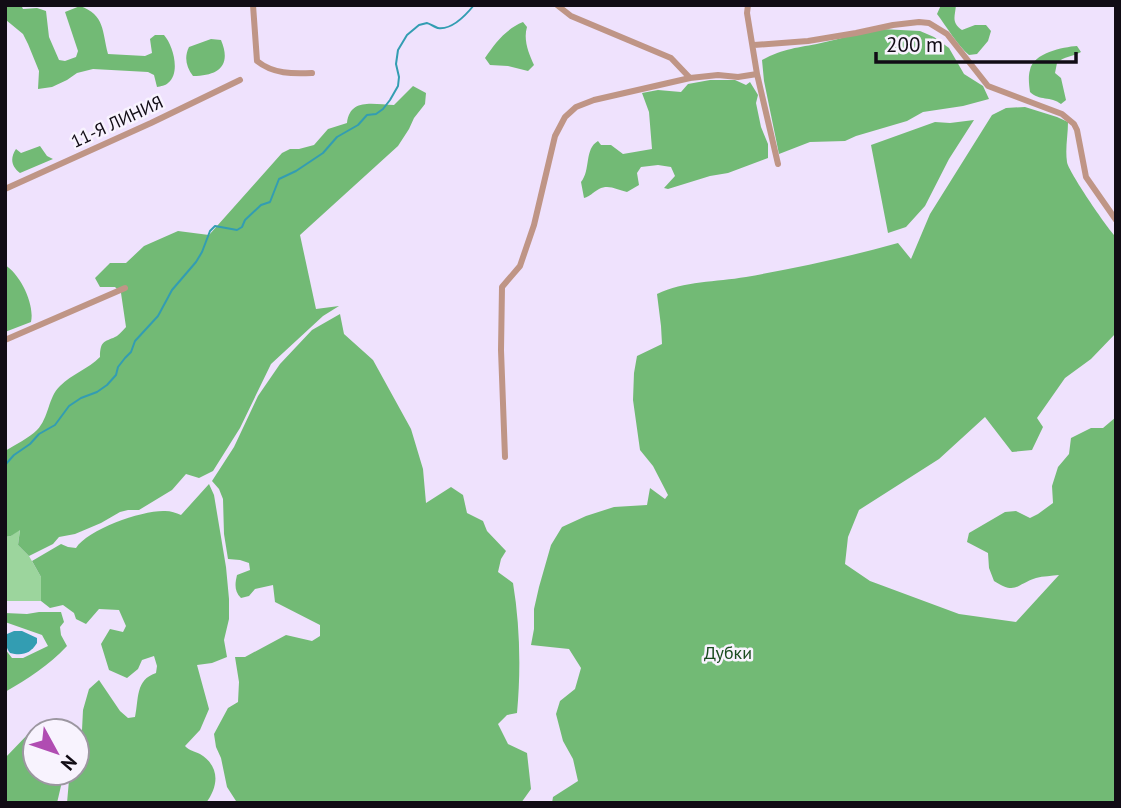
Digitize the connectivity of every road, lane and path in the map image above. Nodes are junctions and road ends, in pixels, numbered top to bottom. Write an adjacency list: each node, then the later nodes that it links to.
1 (253, 5): 5 (street)
2 (557, 5): 7 (street)
3 (748, 5): 4 (street)
4 (754, 45): 6 (street); 11 (street)
5 (312, 73)
6 (757, 74): 7 (street); 9 (street)
7 (690, 78): 14 (street)
8 (240, 80): 10 (street, 11-Я ЛИНИЯ)
9 (778, 164)
10 (5, 189)
11 (1116, 220)
12 (125, 288): 13 (street)
13 (5, 340)
14 (505, 457)

